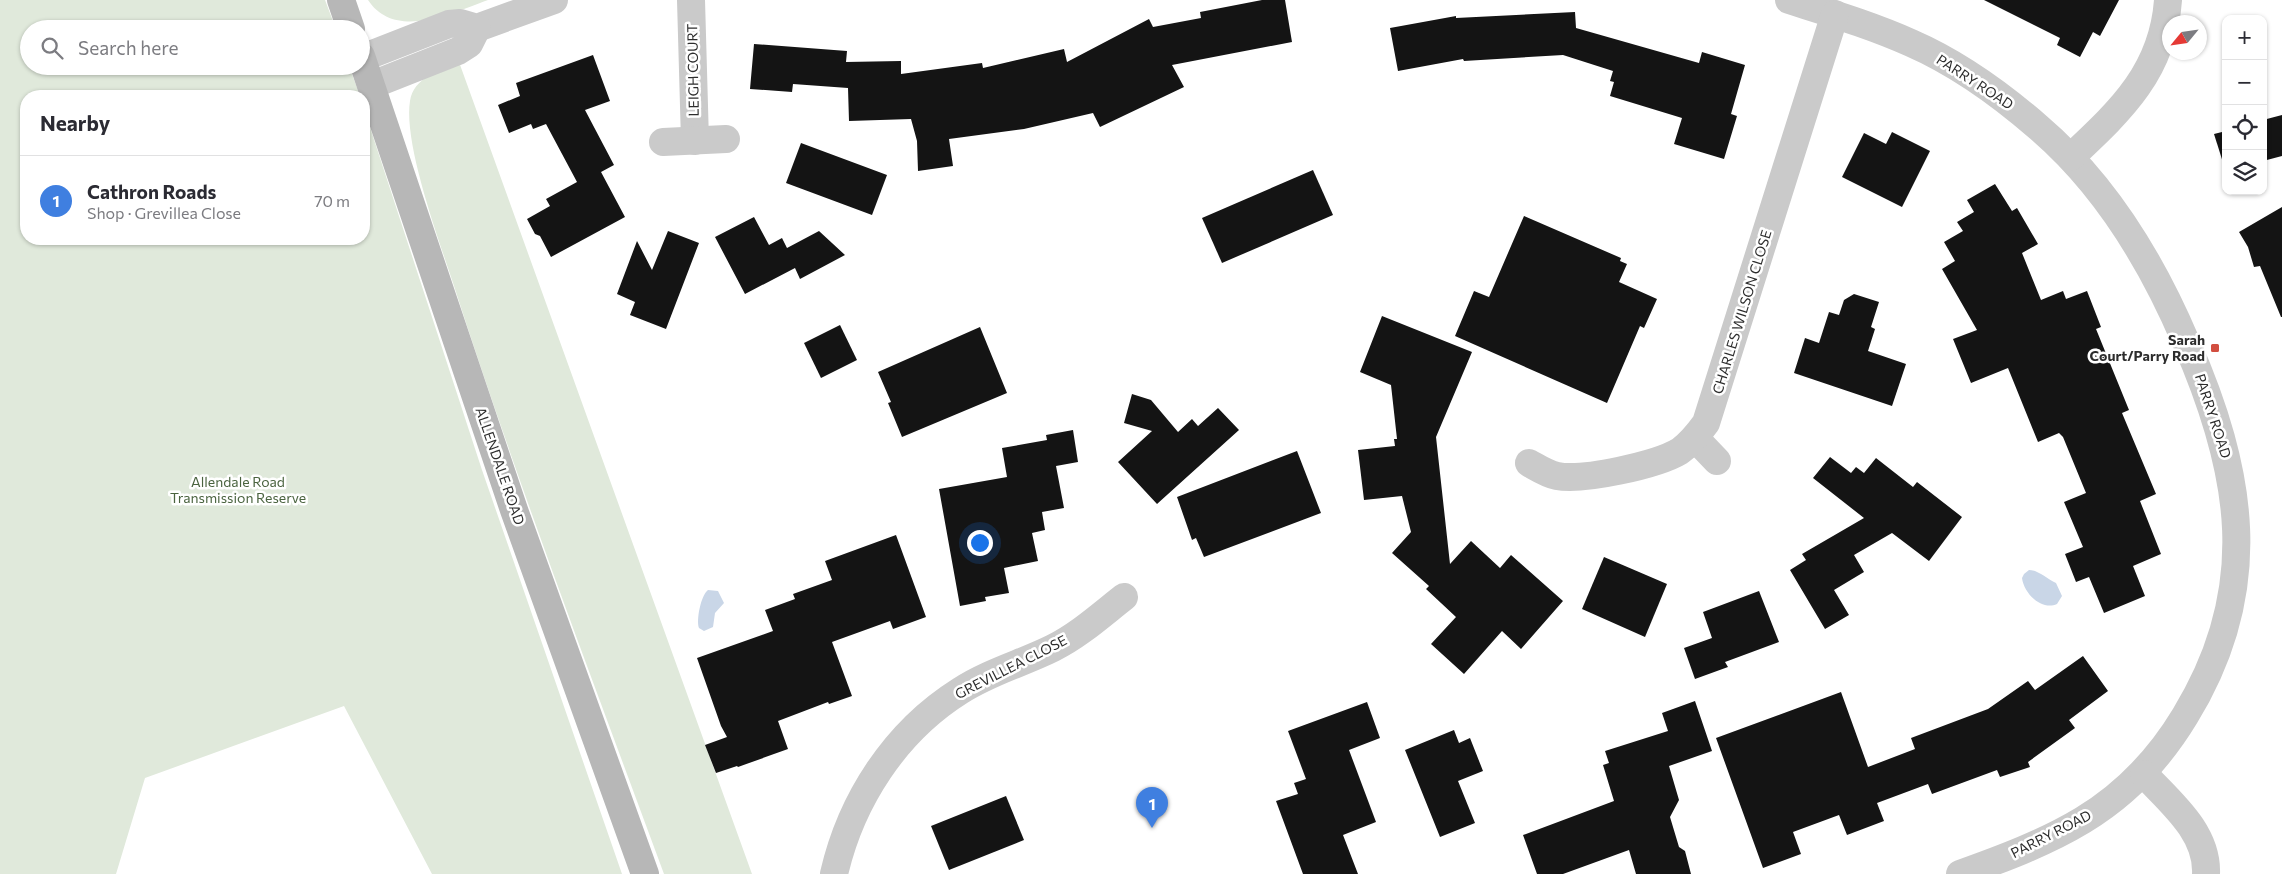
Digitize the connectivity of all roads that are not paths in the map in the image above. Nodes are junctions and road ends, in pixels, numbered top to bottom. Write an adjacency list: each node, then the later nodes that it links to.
1 (341, 0): 7 (street)
2 (554, 0): 8 (street)
3 (691, 0): 13 (street, LEIGH COURT)
4 (1789, 0): 6 (street, PARRY ROAD)
5 (2168, 0): 15 (street)
6 (1835, 14): 15 (street, PARRY ROAD); 16 (street, CHARLES WILSON CLOSE)
7 (348, 20)
8 (478, 28): 9 (street); 11 (street)
9 (370, 54)
10 (368, 75): 11 (street, ALLENDALE ROAD)
11 (372, 85): 21 (street, ALLENDALE ROAD)
12 (726, 139): 13 (street)
13 (695, 140): 14 (street)
14 (664, 142)
15 (2071, 157): 20 (street, PARRY ROAD)
16 (1695, 438): 17 (street); 18 (street, CHARLES WILSON CLOSE)
17 (1717, 461)
18 (1529, 463)
19 (1124, 597): 22 (street, GREVILLEA CLOSE)
20 (2144, 774): 23 (street, PARRY ROAD); 24 (street)
21 (645, 874)
22 (834, 874)
23 (1960, 874)
24 (2206, 874)

